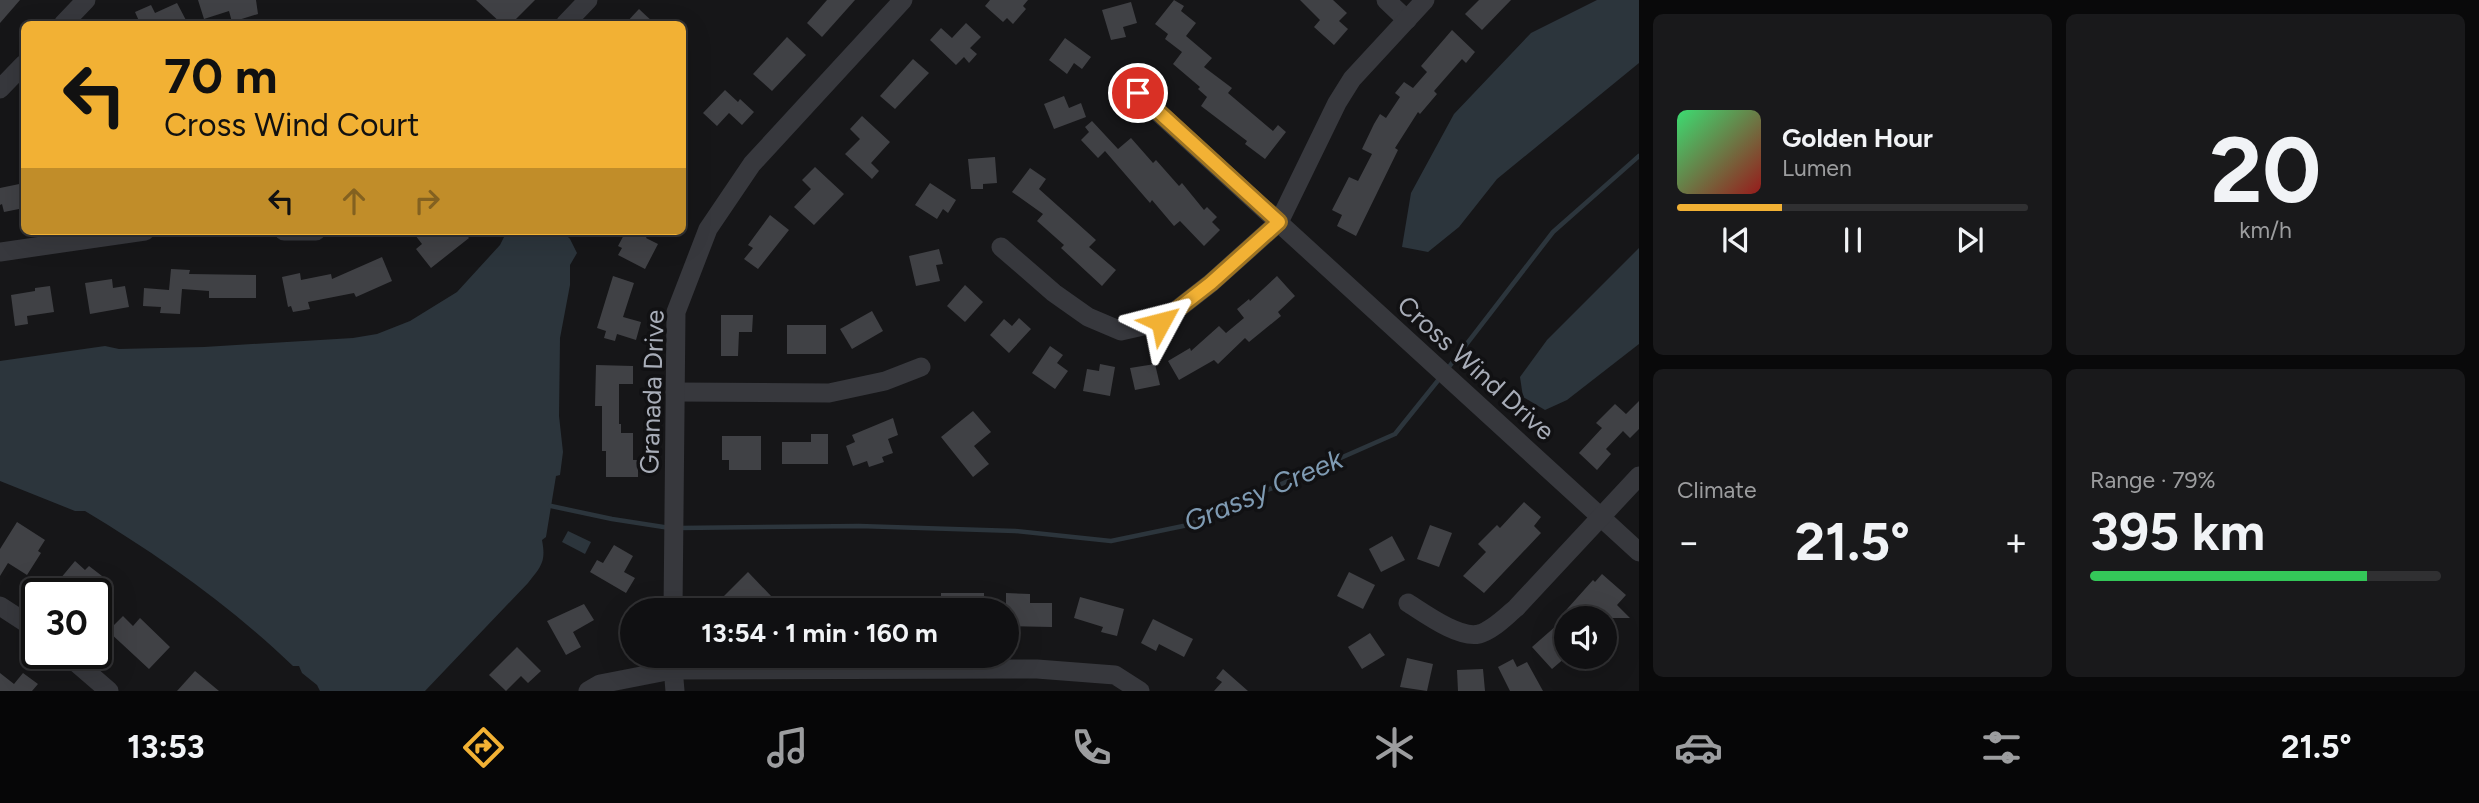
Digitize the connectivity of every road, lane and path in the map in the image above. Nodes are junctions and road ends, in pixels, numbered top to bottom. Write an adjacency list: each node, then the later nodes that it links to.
1 (86, 0): 7 (street)
2 (588, 0): 8 (street)
3 (903, 0): 17 (street, Granada Drive)
4 (1386, 0): 6 (street)
5 (1425, 0): 6 (street)
6 (1407, 20): 12 (street)
7 (66, 21)
8 (568, 21)
9 (21, 67): 10 (street)
10 (0, 89)
11 (1138, 93): 12 (street, Cross Wind Drive)
12 (1279, 222): 14 (street); 19 (street, Cross Wind Drive)
13 (117, 235): 15 (street)
14 (1001, 247)
15 (0, 252)
16 (921, 367): 17 (street)
17 (675, 392): 21 (street, Granada Drive)
18 (1639, 476): 19 (street)
19 (1600, 516): 20 (street, Cross Wind Drive); 22 (street)
20 (1639, 552)
21 (673, 598)
22 (1408, 603)
23 (0, 606): 24 (street)
24 (21, 620)
25 (655, 668): 30 (street)
26 (673, 668): 31 (street)
27 (976, 668): 32 (street)
28 (84, 669): 29 (street)
29 (109, 691)
30 (588, 691)
31 (675, 691)
32 (1140, 691)

